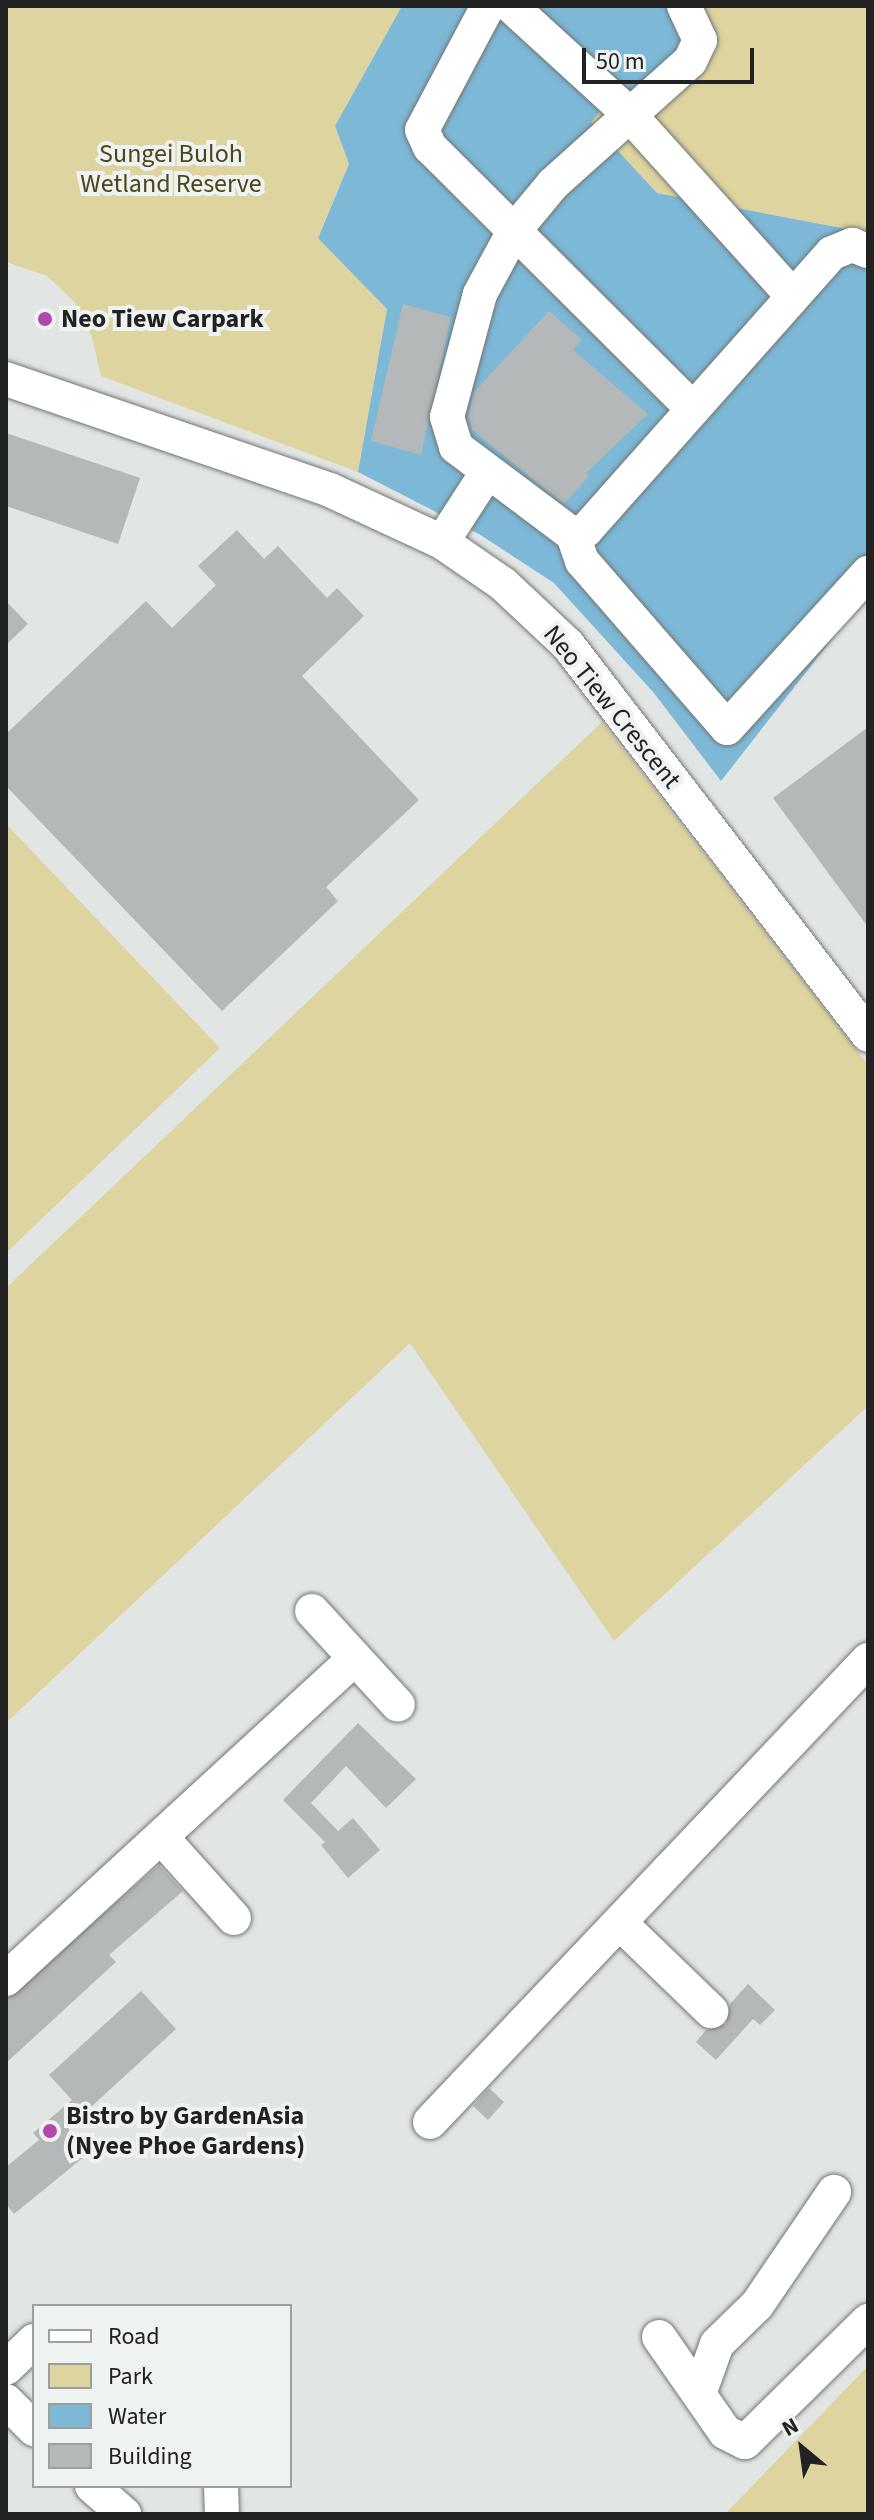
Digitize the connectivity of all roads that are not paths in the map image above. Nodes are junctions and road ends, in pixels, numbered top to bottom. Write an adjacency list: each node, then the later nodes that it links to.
1 (488, 6): 5 (street)
2 (511, 6): 4 (street)
3 (684, 6): 4 (street)
4 (627, 112): 5 (street); 7 (street)
5 (514, 231): 9 (street); 10 (street)
6 (868, 251): 7 (street)
7 (792, 295): 9 (street)
8 (6, 379): 12 (street, Neo Tiew Crescent)
9 (693, 409): 11 (street)
10 (486, 474): 11 (street); 12 (street)
11 (573, 535): 13 (street)
12 (442, 542): 14 (street, Neo Tiew Crescent)
13 (868, 573)
14 (868, 1035)
15 (312, 1611): 16 (street)
16 (355, 1658): 18 (street); 19 (street)
17 (868, 1660): 21 (street)
18 (398, 1705)
19 (161, 1837): 20 (street); 22 (street)
20 (234, 1918)
21 (620, 1923): 23 (street); 24 (street)
22 (6, 1979)
23 (711, 2011)
24 (430, 2122)
25 (834, 2192): 30 (street)
26 (868, 2321): 30 (street)
27 (659, 2337): 30 (street)
28 (32, 2343): 29 (street)
29 (6, 2368)
30 (699, 2394)
31 (6, 2401): 32 (street)
32 (32, 2427)
33 (94, 2488): 35 (street)
34 (221, 2488): 36 (street)
35 (124, 2514)
36 (222, 2514)

